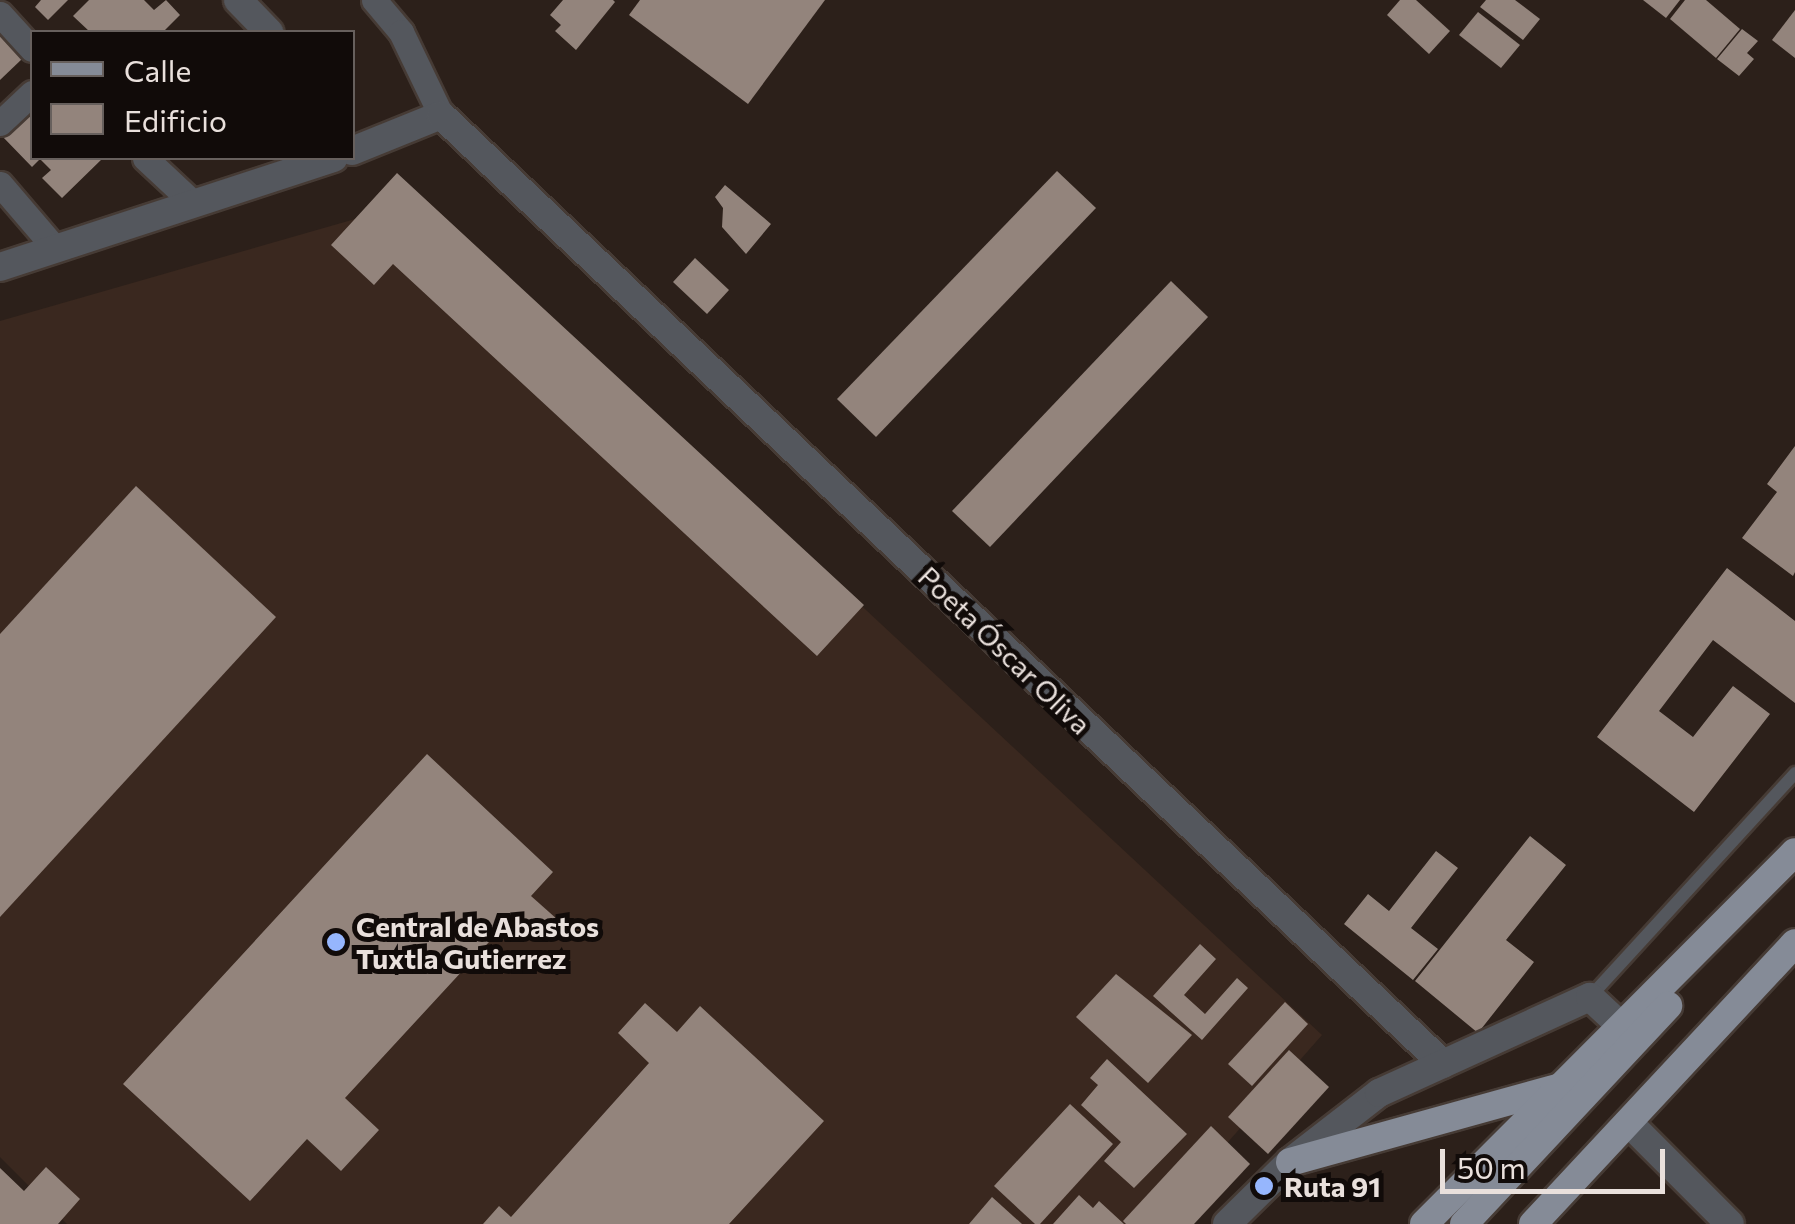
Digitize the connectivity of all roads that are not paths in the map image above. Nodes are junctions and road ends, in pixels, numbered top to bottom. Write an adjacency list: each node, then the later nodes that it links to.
1 (238, 0): 4 (street)
2 (374, 0): 7 (street)
3 (0, 14): 5 (street)
4 (267, 30)
5 (30, 47)
6 (30, 95): 8 (street)
7 (442, 114): 9 (street); 22 (street, Poeta Óscar Oliva)
8 (0, 122)
9 (355, 151)
10 (147, 160): 13 (street)
11 (328, 160): 13 (street)
12 (0, 184): 14 (street)
13 (192, 202): 14 (street)
14 (54, 247): 15 (street)
15 (0, 267)
16 (1795, 773): 20 (lane)
17 (1795, 852): 21 (main road)
18 (1795, 874): 21 (main road)
19 (1795, 942): 24 (main road)
20 (1590, 997): 21 (street); 22 (street)
21 (1628, 1033): 23 (main road); 28 (main road)
22 (1443, 1064): 25 (street)
23 (1562, 1086): 25 (main road); 27 (main road)
24 (1630, 1124): 29 (main road); 30 (street)
25 (1290, 1162): 26 (street)
26 (1226, 1224)
27 (1424, 1224)
28 (1464, 1224)
29 (1533, 1224)
30 (1730, 1224)

